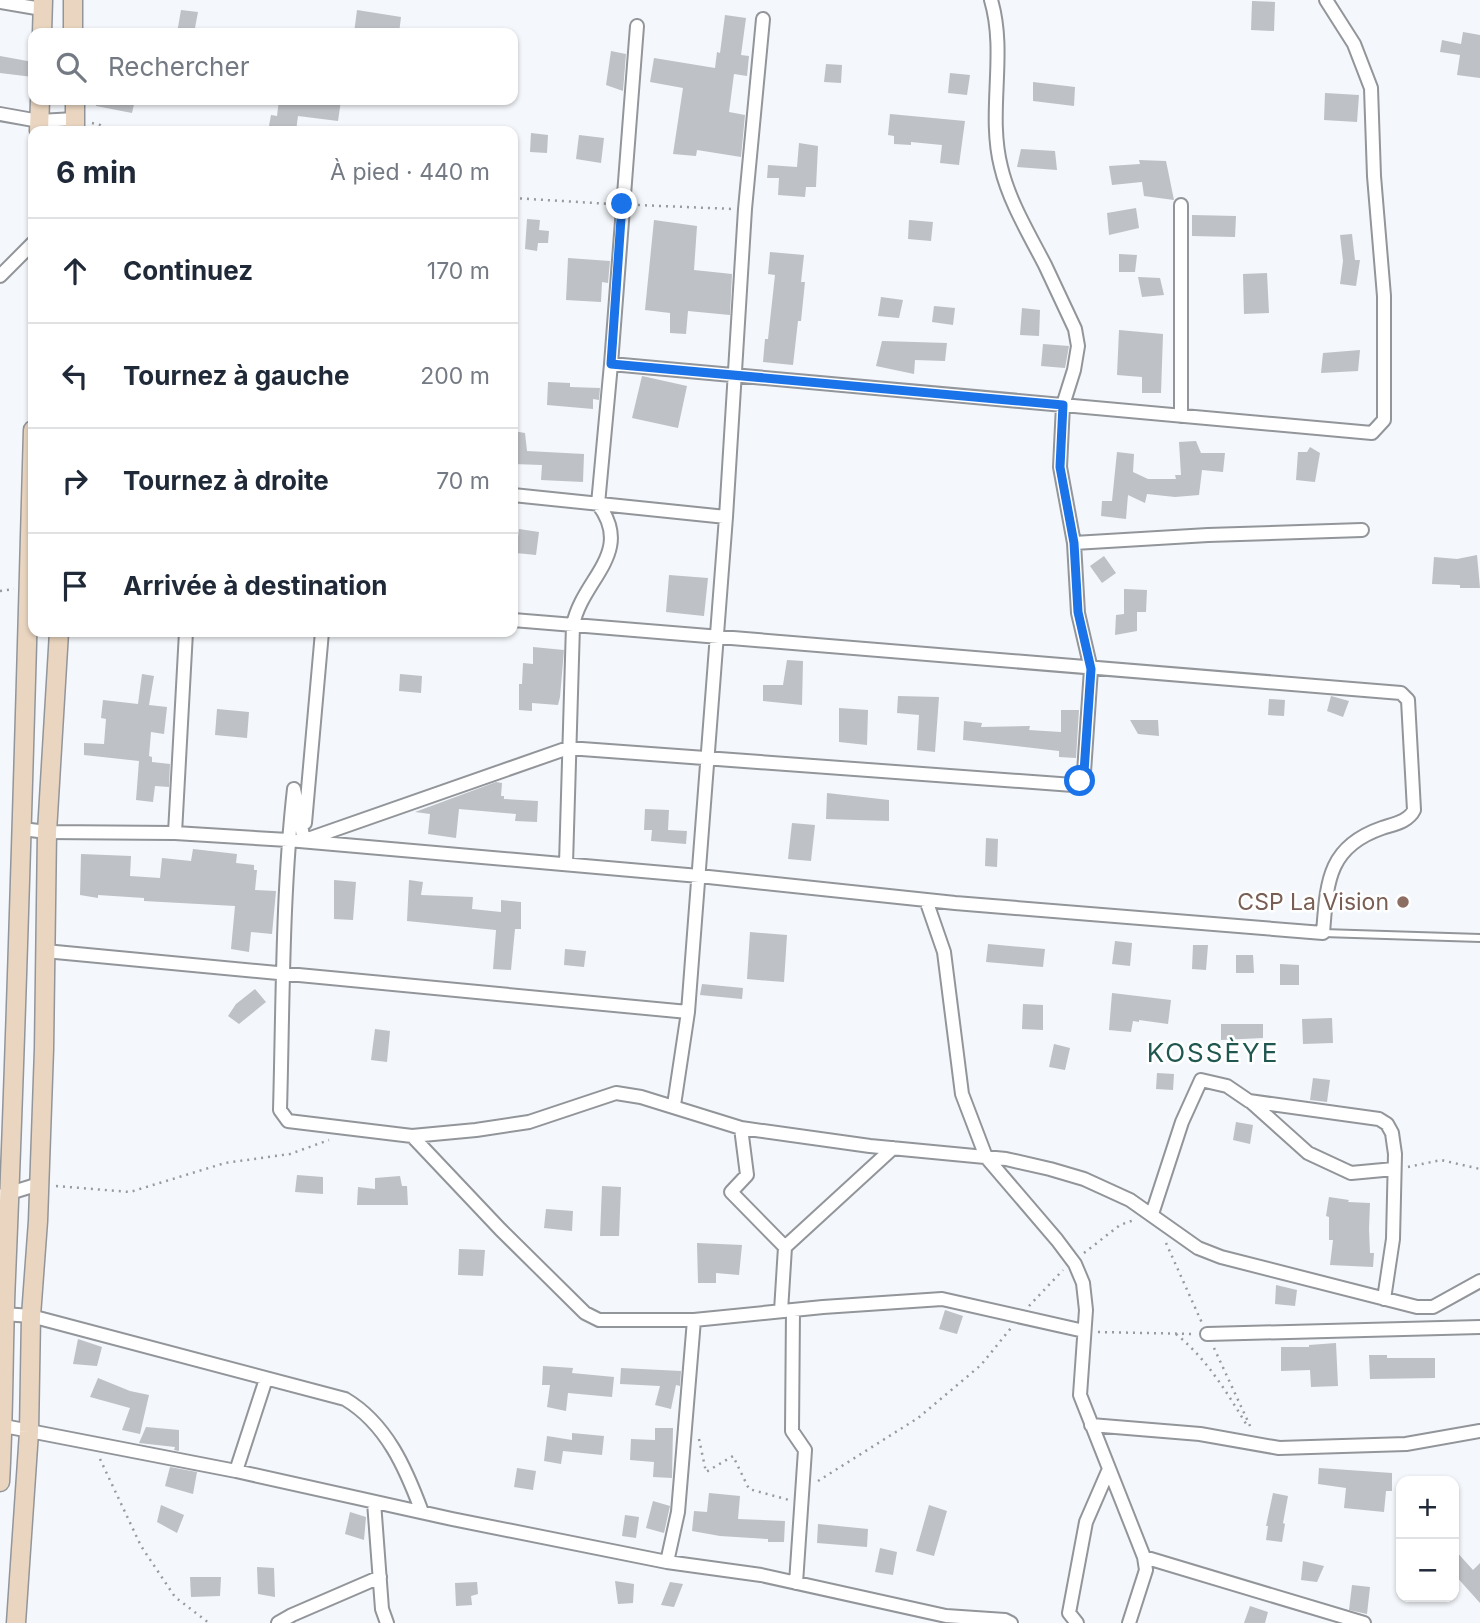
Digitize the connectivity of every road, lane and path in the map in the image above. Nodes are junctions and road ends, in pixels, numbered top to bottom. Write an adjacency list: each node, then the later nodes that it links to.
1 (73, 0): 9 (main road)
2 (991, 0): 20 (street)
3 (1326, 0): 21 (street)
4 (0, 2): 5 (street)
5 (42, 4): 8 (main road)
6 (763, 19): 19 (street)
7 (637, 26): 18 (street)
8 (42, 28)
9 (73, 28)
10 (40, 105): 14 (main road)
11 (75, 105): 13 (main road)
12 (0, 114): 14 (street)
13 (75, 125): 14 (street)
14 (39, 126)
15 (1181, 205): 21 (street)
16 (28, 248): 17 (street)
17 (0, 276)
18 (611, 364): 19 (street); 23 (street)
19 (734, 375): 20 (street); 24 (street)
20 (1063, 405): 21 (street); 26 (street)
21 (1181, 416)
22 (518, 496): 23 (street)
23 (598, 504): 24 (street); 29 (street)
24 (726, 517): 33 (street)
25 (1362, 530): 26 (street)
26 (1074, 543): 34 (street)
27 (28, 611): 37 (main road)
28 (518, 620): 29 (street)
29 (573, 625): 33 (street); 35 (street)
30 (59, 637): 38 (main road)
31 (186, 637): 39 (street)
32 (321, 637): 41 (street)
33 (716, 638): 34 (street); 36 (street)
34 (1091, 669): 36 (street); 45 (street)
35 (568, 748): 36 (street); 41 (street); 42 (street)
36 (707, 759): 43 (street)
37 (22, 829): 38 (street); 60 (main road)
38 (47, 832): 39 (street); 47 (main road)
39 (176, 833): 40 (street)
40 (288, 839): 41 (street); 42 (street); 48 (street)
41 (304, 841)
42 (566, 864): 43 (street)
43 (699, 876): 44 (street); 49 (street)
44 (926, 900): 45 (street); 56 (street)
45 (1323, 933): 46 (lane)
46 (1480, 938)
47 (45, 951): 48 (street); 59 (main road)
48 (282, 975): 49 (street); 53 (street)
49 (688, 1012): 51 (street)
50 (1249, 1101): 57 (street); 57 (street); 61 (street)
51 (674, 1105): 52 (street); 54 (street)
52 (741, 1128): 55 (street); 62 (street)
53 (362, 1129): 54 (street); 59 (path)
54 (412, 1136): 70 (street)
55 (893, 1148): 56 (street); 62 (street)
56 (986, 1157): 61 (street); 63 (street)
57 (1394, 1169): 58 (path); 65 (street)
58 (1480, 1169)
59 (38, 1184): 60 (street); 68 (main road)
60 (5, 1194): 67 (main road)
61 (1152, 1214): 63 (path); 65 (street)
62 (785, 1247): 66 (street)
63 (1073, 1262): 69 (path); 72 (street)
64 (1480, 1281): 65 (street)
65 (1384, 1299)
66 (787, 1311): 69 (street); 70 (street); 86 (street)
67 (4, 1314): 68 (street); 77 (main road)
68 (31, 1316): 75 (street); 79 (main road)
69 (1021, 1316): 72 (street); 86 (path)
70 (694, 1320): 90 (street)
71 (1480, 1327): 74 (street)
72 (1084, 1331): 73 (path); 76 (street)
73 (1176, 1334): 74 (path); 82 (path)
74 (1207, 1335)
75 (265, 1379): 84 (street); 88 (street)
76 (1091, 1425): 82 (street); 83 (street)
77 (4, 1426): 79 (street); 85 (main road)
78 (1480, 1431): 82 (street)
79 (29, 1432): 81 (street); 93 (main road)
80 (698, 1433): 86 (path)
81 (93, 1444): 84 (street); 94 (path)
82 (1259, 1445)
83 (1109, 1469): 89 (street); 98 (street)
84 (236, 1471): 87 (street)
85 (0, 1482)
86 (802, 1491): 92 (street)
87 (374, 1502): 88 (street); 91 (street)
88 (422, 1512): 90 (street)
89 (1144, 1558): 99 (street); 100 (street)
90 (667, 1562): 92 (street)
91 (380, 1577): 95 (street); 96 (street)
92 (796, 1583): 97 (street)
93 (16, 1623)
94 (209, 1623)
95 (278, 1623)
96 (387, 1623)
97 (1012, 1623)
98 (1077, 1623)
99 (1129, 1623)
100 (1364, 1623)

